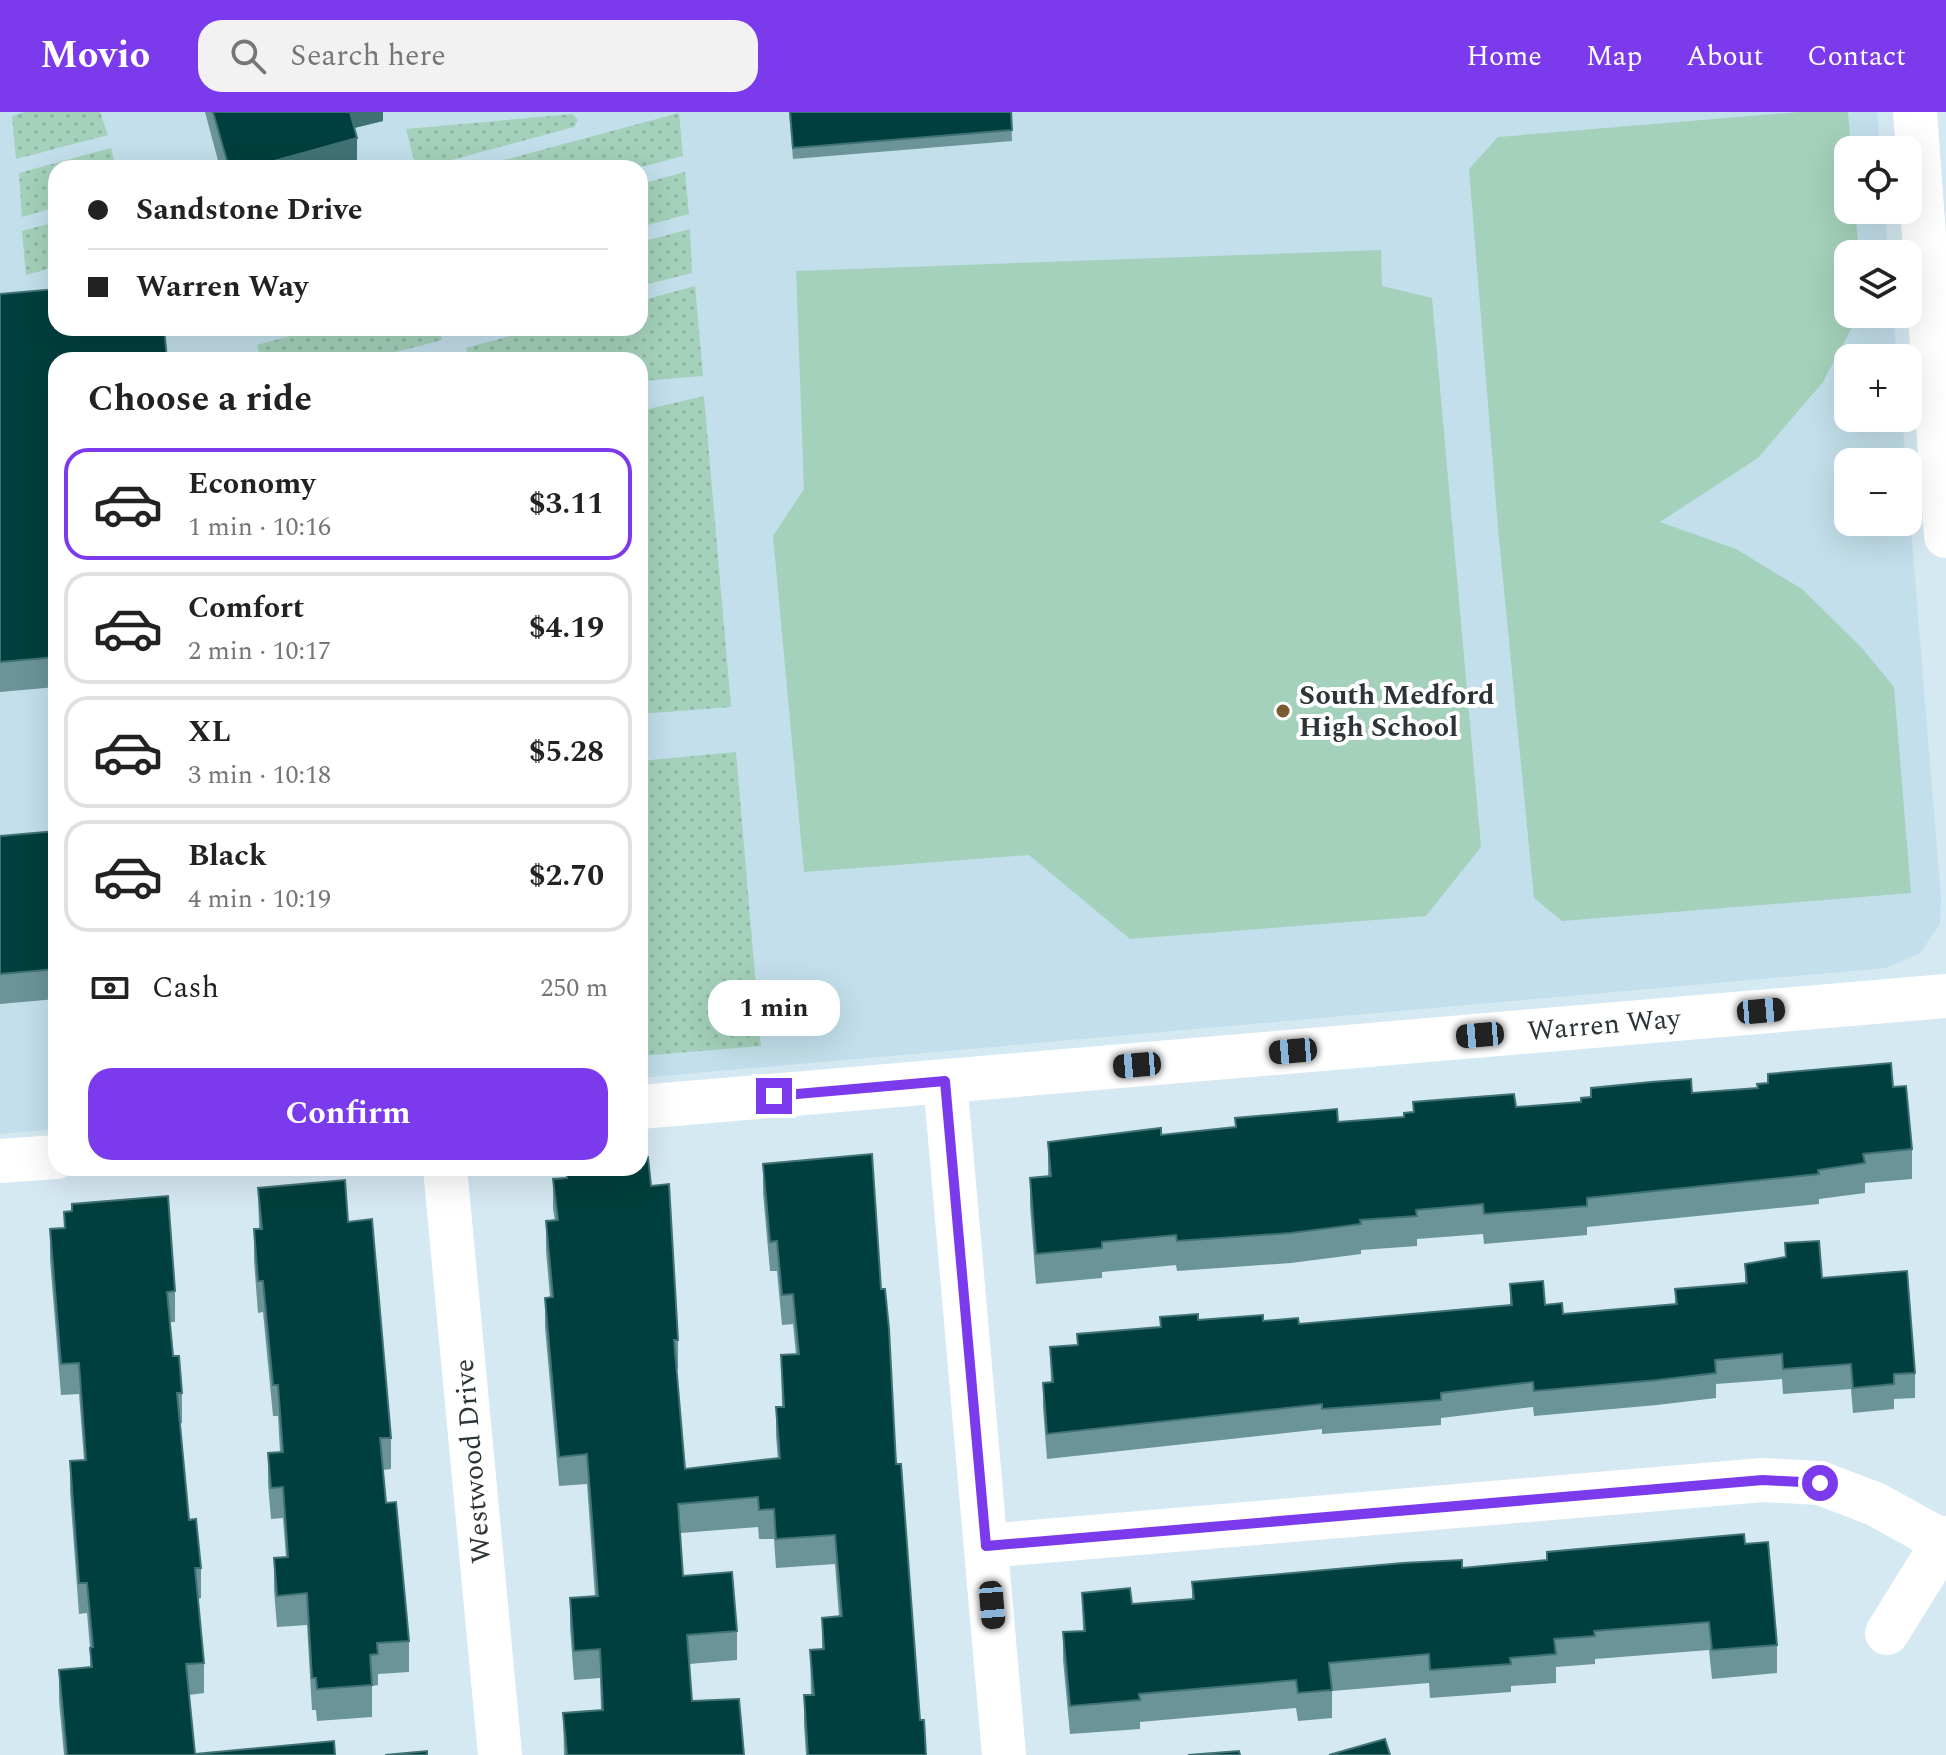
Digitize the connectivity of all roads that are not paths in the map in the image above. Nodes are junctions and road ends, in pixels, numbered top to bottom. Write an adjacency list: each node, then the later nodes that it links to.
1 (1915, 112): 2 (street)
2 (1946, 536)
3 (1946, 996): 4 (street, Warren Way)
4 (945, 1081): 5 (street, Warren Way); 10 (street)
5 (648, 1106)
6 (48, 1158): 7 (street)
7 (0, 1161)
8 (446, 1176): 12 (street, Westwood Drive)
9 (1945, 1540): 10 (street); 11 (street)
10 (986, 1546): 13 (street)
11 (1887, 1633)
12 (500, 1755)
13 (1004, 1755)

